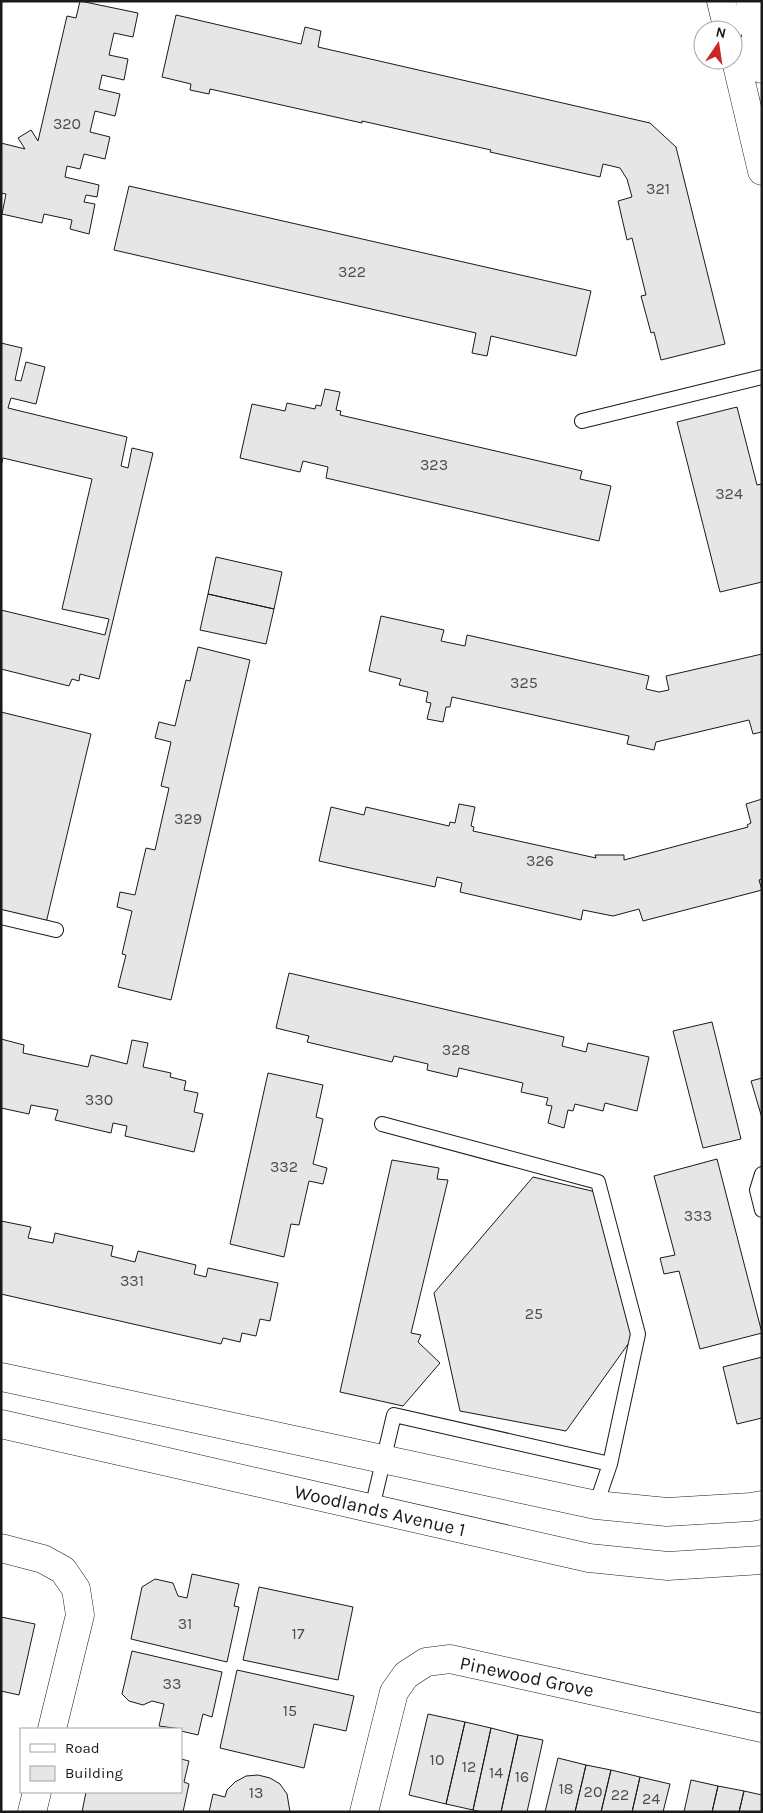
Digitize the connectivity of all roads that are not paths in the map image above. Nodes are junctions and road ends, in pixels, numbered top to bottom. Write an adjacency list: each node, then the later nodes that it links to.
1 (721, 1): 3 (main road)
2 (750, 1): 4 (main road)
3 (726, 20)
4 (762, 69)
5 (738, 70): 6 (main road)
6 (762, 171)
7 (762, 378): 8 (lane)
8 (582, 421)
9 (1, 917): 10 (lane)
10 (56, 930)
11 (382, 1124): 17 (lane)
12 (762, 1174): 13 (lane)
13 (762, 1210)
14 (1, 1377): 16 (main road)
15 (1, 1424): 20 (main road, Woodlands Avenue 1)
16 (384, 1458): 17 (lane); 18 (main road); 20 (lane)
17 (610, 1464): 18 (lane)
18 (596, 1505): 19 (main road)
19 (762, 1505)
20 (372, 1508): 22 (main road, Woodlands Avenue 1)
21 (1, 1548): 23 (main road)
22 (762, 1560)
23 (52, 1728)
24 (762, 1728): 27 (main road, Pinewood Grove)
25 (37, 1793): 26 (main road)
26 (32, 1812)
27 (364, 1812)

